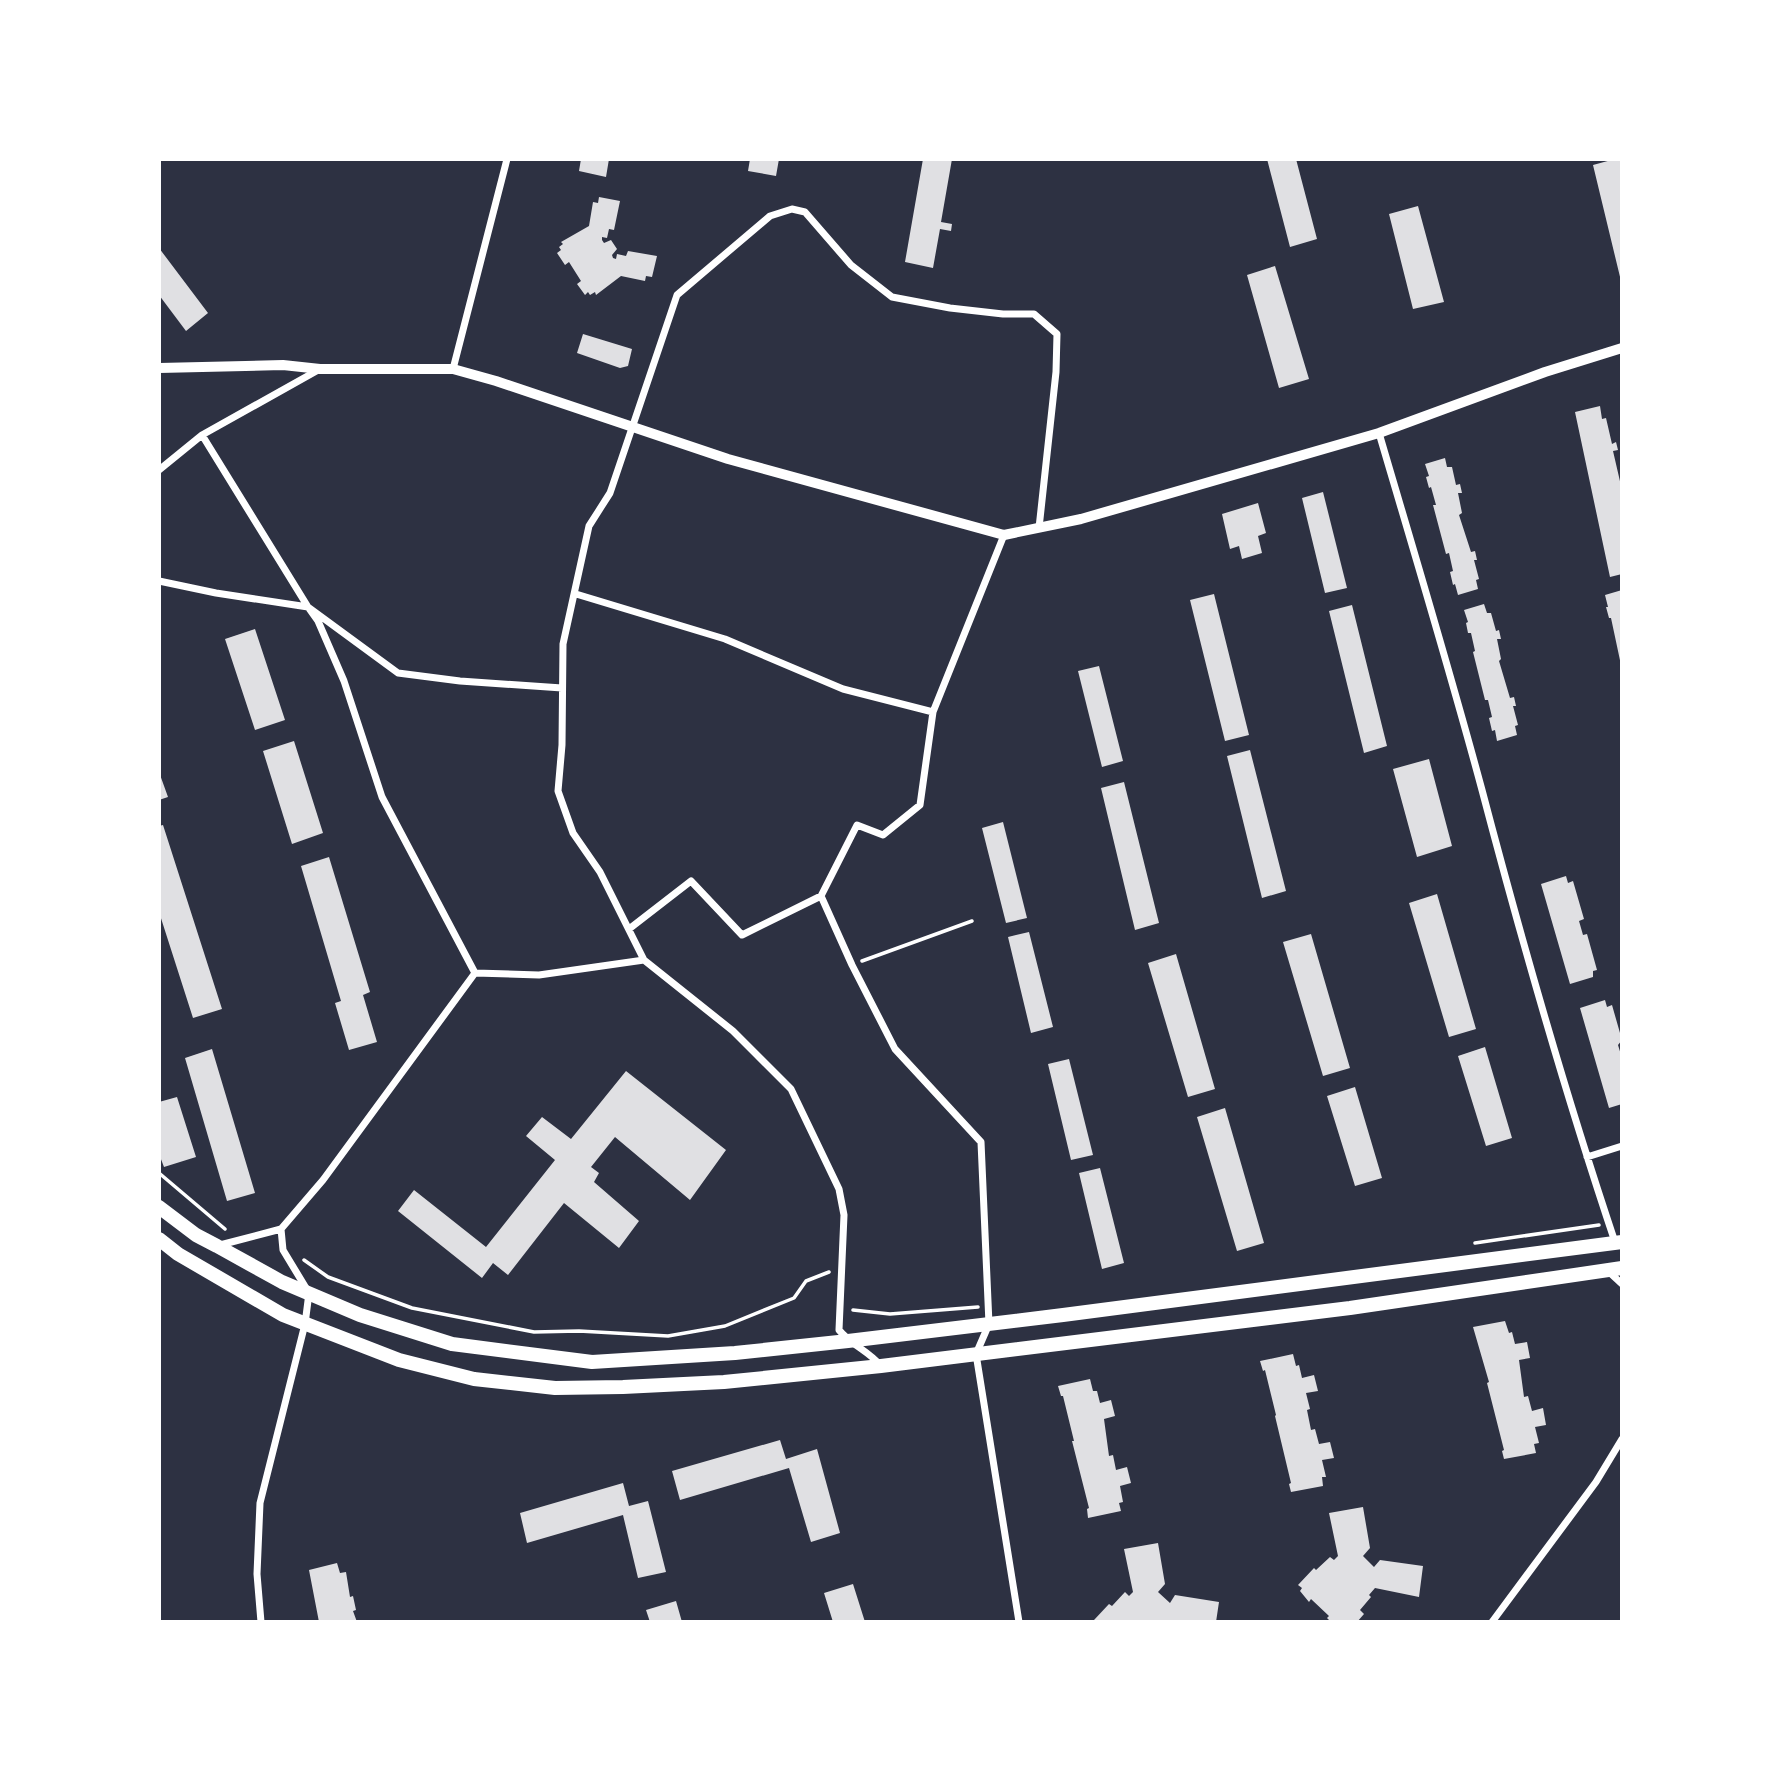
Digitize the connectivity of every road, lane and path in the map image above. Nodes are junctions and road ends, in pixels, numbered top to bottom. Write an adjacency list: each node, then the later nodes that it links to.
1 (507, 159): 5 (street)
2 (1622, 348): 7 (street)
3 (159, 368): 4 (street)
4 (320, 369): 5 (street); 8 (street)
5 (453, 369): 6 (street)
6 (634, 427): 10 (street); 11 (street); 13 (street)
7 (1380, 433): 10 (street); 24 (street)
8 (202, 435): 9 (street); 14 (street)
9 (159, 470)
10 (1039, 528): 11 (street)
11 (1004, 535): 16 (street)
12 (159, 581): 14 (street)
13 (576, 594): 15 (street); 16 (street)
14 (308, 607): 15 (street); 22 (street)
15 (562, 688): 19 (street)
16 (933, 712): 17 (street)
17 (821, 896): 19 (street); 21 (street)
18 (972, 921): 21 (path)
19 (629, 929): 20 (street)
20 (644, 960): 22 (street); 40 (street)
21 (852, 965): 39 (street)
22 (475, 973): 29 (street)
23 (1622, 1146): 24 (street)
24 (1587, 1157): 27 (street)
25 (159, 1173): 28 (path)
26 (159, 1207): 33 (main road)
27 (1609, 1223): 31 (path); 32 (street)
28 (234, 1228)
29 (281, 1229): 33 (street); 38 (street)
30 (159, 1239): 41 (main road)
31 (1474, 1243)
32 (1618, 1243): 42 (main road)
33 (217, 1246): 38 (main road)
34 (295, 1253): 40 (path)
35 (1622, 1268): 36 (main road)
36 (1605, 1270): 37 (street); 44 (main road)
37 (1622, 1284)
38 (309, 1293): 41 (street); 43 (main road)
39 (988, 1306): 40 (path); 42 (street)
40 (840, 1309): 43 (street)
41 (305, 1324): 45 (main road); 47 (street)
42 (989, 1324): 43 (main road); 44 (street)
43 (848, 1341): 45 (street)
44 (976, 1354): 45 (main road); 48 (street)
45 (881, 1366)
46 (1622, 1439): 49 (street)
47 (261, 1622)
48 (1019, 1622)
49 (1492, 1622)

